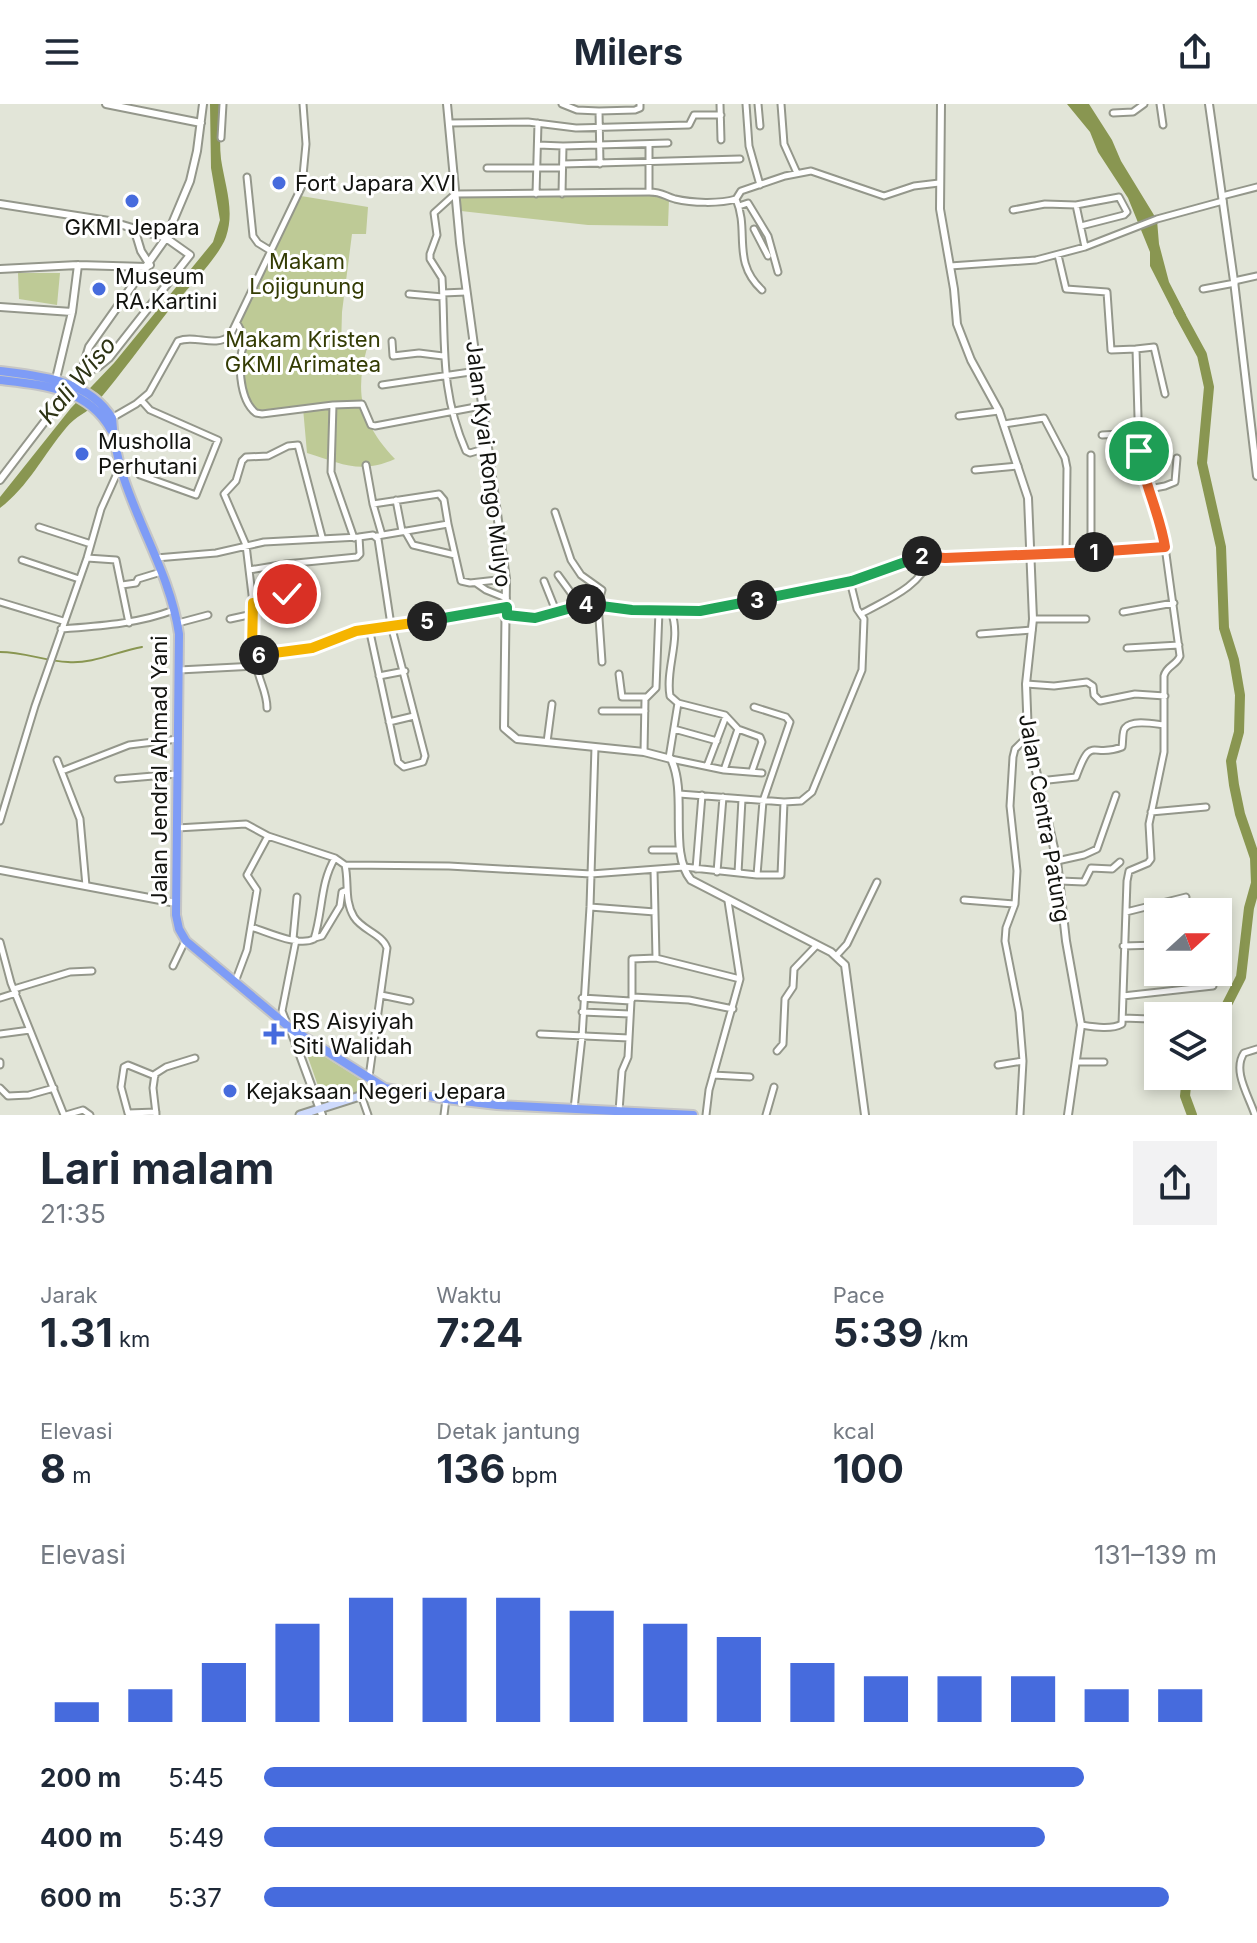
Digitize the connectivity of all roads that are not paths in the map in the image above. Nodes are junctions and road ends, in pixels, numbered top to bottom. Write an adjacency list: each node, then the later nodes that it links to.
1 (106, 104): 18 (street)
2 (151, 104): 18 (street)
3 (203, 104): 21 (street)
4 (223, 104): 27 (street)
5 (303, 104): 60 (street)
6 (447, 104): 22 (street, Jalan Kyai Rongo Mulyo)
7 (562, 104): 17 (street)
8 (640, 104): 17 (street)
9 (720, 104): 20 (street)
10 (746, 104): 43 (street)
11 (758, 104): 25 (street)
12 (781, 104): 40 (street)
13 (941, 104): 42 (street, Jalan Centra Patung)
14 (1144, 104): 19 (street)
15 (1160, 104): 24 (street)
16 (1209, 104): 50 (street)
17 (599, 111): 26 (street)
18 (149, 112): 21 (street)
19 (1113, 113)
20 (721, 115): 26 (street); 28 (street)
21 (201, 123): 58 (street)
22 (449, 123): 23 (street); 46 (street, Jalan Kyai Rongo Mulyo)
23 (538, 123): 26 (street); 31 (street)
24 (1163, 125)
25 (760, 126)
26 (599, 128): 32 (street)
27 (221, 138)
28 (721, 140)
29 (668, 143): 30 (street)
30 (649, 144): 32 (street); 35 (street)
31 (538, 145): 33 (street); 39 (street)
32 (601, 145): 33 (street); 36 (street)
33 (563, 146): 37 (street)
34 (740, 159): 35 (street)
35 (649, 162): 36 (street); 45 (street)
36 (600, 164): 37 (street)
37 (562, 166): 39 (street); 48 (street)
38 (487, 168): 39 (street)
39 (538, 168): 47 (street)
40 (797, 173): 42 (street); 43 (street)
41 (247, 177): 60 (street)
42 (939, 183): 65 (street, Jalan Centra Patung)
43 (760, 185): 49 (street)
44 (1257, 187): 50 (street)
45 (649, 192): 48 (street); 49 (street)
46 (455, 194): 47 (street); 72 (street, Jalan Kyai Rongo Mulyo); 74 (street)
47 (536, 194): 48 (street)
48 (562, 194)
49 (736, 199): 53 (street)
50 (1222, 199): 59 (street); 69 (street)
51 (0, 204): 56 (street)
52 (1076, 205): 54 (street); 55 (street); 55 (street)
53 (739, 206): 67 (street); 71 (street)
54 (1013, 210)
55 (1081, 226): 59 (street)
56 (134, 228): 58 (street); 64 (street)
57 (754, 229): 62 (street)
58 (166, 238): 64 (street); 83 (street)
59 (1085, 247): 61 (street)
60 (271, 251): 77 (street)
61 (1058, 255): 65 (street); 79 (street)
62 (768, 256)
63 (78, 265): 64 (street); 66 (street); 76 (street)
64 (148, 266): 83 (street)
65 (950, 266): 94 (street, Jalan Centra Patung)
66 (0, 269)
67 (778, 272)
68 (1257, 276): 69 (street)
69 (1234, 282): 70 (street); 108 (street)
70 (1203, 289)
71 (762, 290)
72 (466, 292): 74 (street); 82 (street, Jalan Kyai Rongo Mulyo)
73 (409, 294): 74 (street)
74 (443, 295): 80 (street)
75 (0, 307): 76 (street)
76 (72, 312): 86 (street)
77 (237, 323): 90 (street); 91 (street)
78 (392, 341): 80 (street)
79 (1136, 349): 89 (street); 98 (street)
80 (443, 356): 84 (street)
81 (0, 371): 86 (highway)
82 (477, 371): 84 (street); 92 (street, Jalan Kyai Rongo Mulyo)
83 (81, 374): 88 (street)
84 (445, 375): 87 (street); 93 (street)
85 (0, 380): 86 (highway)
86 (55, 383): 88 (highway, Jalan Jendral Ahmad Yani)
87 (382, 385)
88 (68, 388): 96 (highway, Jalan Jendral Ahmad Yani); 109 (street)
89 (1165, 394)
90 (141, 400): 96 (street); 107 (street)
91 (333, 405): 93 (street); 119 (street)
92 (481, 406): 93 (street); 100 (street, Jalan Kyai Rongo Mulyo)
93 (451, 411): 100 (street)
94 (999, 411): 95 (street); 97 (street, Jalan Centra Patung)
95 (959, 416)
96 (109, 420): 105 (highway, Jalan Jendral Ahmad Yani)
97 (1004, 424): 104 (street, Jalan Centra Patung); 124 (street)
98 (1139, 433): 99 (street); 110 (street)
99 (1102, 435)
100 (487, 448): 135 (street, Jalan Kyai Rongo Mulyo)
101 (1091, 455): 123 (street)
102 (1177, 458): 110 (street)
103 (366, 465): 112 (street)
104 (1018, 466): 106 (street); 126 (street, Jalan Centra Patung)
105 (119, 469): 120 (street); 129 (highway, Jalan Jendral Ahmad Yani)
106 (975, 470)
107 (140, 475)
108 (1257, 476)
109 (0, 480)
110 (1149, 489): 122 (street)
111 (396, 500): 112 (street); 114 (street); 116 (street)
112 (373, 504): 117 (street)
113 (555, 512): 146 (street)
114 (448, 524): 116 (street); 125 (street)
115 (39, 527): 120 (street)
116 (404, 531): 117 (street); 125 (street)
117 (379, 535): 119 (street); 163 (street)
118 (322, 537): 119 (street); 121 (street); 121 (street)
119 (356, 537): 131 (street)
120 (91, 544): 128 (street)
121 (246, 545): 129 (street); 131 (street)
122 (1165, 547): 123 (street); 144 (street)
123 (1091, 552): 124 (street)
124 (1066, 554): 126 (street)
125 (455, 555): 138 (street)
126 (1030, 556): 127 (street); 158 (street, Jalan Centra Patung)
127 (931, 557): 137 (street); 154 (street)
128 (87, 558): 134 (street); 139 (street)
129 (156, 558): 132 (highway, Jalan Jendral Ahmad Yani)
130 (22, 560): 134 (street)
131 (249, 570): 143 (street)
132 (161, 572): 139 (street); 148 (highway, Jalan Jendral Ahmad Yani)
133 (558, 575): 145 (street)
134 (79, 579): 160 (street)
135 (506, 579): 138 (street); 141 (street, Jalan Kyai Rongo Mulyo)
136 (544, 581): 149 (street)
137 (852, 581): 151 (street); 154 (street)
138 (476, 582): 141 (street)
139 (122, 585): 161 (street)
140 (287, 594): 143 (street)
141 (506, 598): 147 (street, Jalan Kyai Rongo Mulyo)
142 (0, 602): 160 (street)
143 (253, 603): 153 (street)
144 (1174, 603): 152 (street); 168 (street)
145 (579, 604): 146 (street); 149 (street)
146 (598, 604): 150 (street); 171 (street)
147 (507, 607): 156 (street, Jalan Kyai Rongo Mulyo); 163 (street)
148 (174, 610): 161 (street); 162 (highway, Jalan Jendral Ahmad Yani)
149 (556, 611): 156 (street)
150 (659, 611): 151 (street); 179 (street)
151 (671, 611): 180 (street)
152 (1123, 612)
153 (253, 614): 157 (street); 170 (street)
154 (861, 614): 214 (street)
155 (208, 615): 162 (street)
156 (507, 615): 195 (street, Jalan Kyai Rongo Mulyo)
157 (230, 619)
158 (1033, 619): 159 (street); 166 (street, Jalan Centra Patung)
159 (1086, 619)
160 (63, 621): 165 (street)
161 (129, 623): 165 (street)
162 (178, 623): 173 (highway, Jalan Jendral Ahmad Yani)
163 (391, 625): 164 (street); 174 (street)
164 (369, 628): 170 (street); 176 (street)
165 (61, 629): 217 (street)
166 (1033, 630): 167 (street); 177 (street, Jalan Centra Patung)
167 (980, 634)
168 (1179, 645): 169 (street); 178 (street)
169 (1127, 648)
170 (257, 655): 172 (street)
171 (602, 662)
172 (256, 666): 173 (street); 183 (street)
173 (179, 670): 193 (highway, Jalan Jendral Ahmad Yani)
174 (405, 671): 176 (street); 186 (street)
175 (619, 674): 179 (street)
176 (379, 676): 188 (street)
177 (1026, 684): 178 (street); 192 (street, Jalan Centra Patung)
178 (1165, 696): 189 (street)
179 (646, 697): 185 (street)
180 (678, 703): 187 (street); 190 (street)
181 (552, 704): 195 (street)
182 (754, 707): 213 (street)
183 (267, 708)
184 (602, 711): 185 (street)
185 (645, 711): 197 (street)
186 (414, 716): 188 (street); 188 (street)
187 (726, 716): 191 (street); 194 (street)
188 (389, 722)
189 (1164, 725): 207 (street); 216 (street)
190 (674, 729): 194 (street); 198 (street)
191 (738, 729): 201 (street); 203 (street)
192 (1028, 736): 207 (street, Jalan Centra Patung); 243 (street)
193 (179, 739): 202 (street); 205 (highway, Jalan Jendral Ahmad Yani)
194 (717, 741): 200 (street)
195 (547, 742): 196 (street, Jalan Kyai Rongo Mulyo)
196 (595, 747): 197 (street, Jalan Kyai Rongo Mulyo); 232 (street)
197 (644, 752): 198 (street, Jalan Kyai Rongo Mulyo)
198 (670, 758): 200 (street); 208 (street)
199 (57, 760): 202 (street)
200 (707, 766): 201 (street)
201 (724, 770): 203 (street)
202 (62, 771): 236 (street)
203 (752, 771): 204 (street)
204 (762, 773)
205 (177, 774): 206 (street); 218 (highway, Jalan Jendral Ahmad Yani)
206 (118, 779)
207 (1039, 781): 223 (street, Jalan Centra Patung)
208 (679, 794): 209 (street); 221 (street)
209 (702, 795): 211 (street); 227 (street)
210 (1116, 795): 223 (street)
211 (723, 797): 212 (street); 230 (street)
212 (742, 799): 213 (street); 231 (street)
213 (763, 801): 214 (street); 233 (street)
214 (784, 802): 233 (street)
215 (1206, 807): 216 (street)
216 (1151, 812): 246 (street)
217 (0, 821)
218 (176, 828): 219 (street); 242 (highway, Jalan Jendral Ahmad Yani)
219 (268, 836): 222 (street); 247 (street)
220 (652, 850): 221 (street)
221 (681, 850): 226 (street)
222 (335, 858): 225 (street); 248 (street)
223 (1057, 861): 234 (street, Jalan Centra Patung)
224 (1120, 862): 234 (street)
225 (345, 865): 232 (street); 237 (street)
226 (684, 867): 227 (street); 229 (street); 241 (street)
227 (696, 869): 230 (street)
228 (0, 870): 236 (street)
229 (654, 870): 232 (street); 245 (street)
230 (717, 872): 231 (street)
231 (738, 873): 233 (street)
232 (591, 874): 244 (street)
233 (757, 875)
234 (1060, 881): 276 (street, Jalan Centra Patung)
235 (877, 882): 255 (street)
236 (86, 886): 242 (street)
237 (347, 890): 248 (street); 265 (street)
238 (297, 897): 250 (street)
239 (1186, 897): 246 (street)
240 (964, 900): 243 (street)
241 (728, 901): 253 (street); 260 (street)
242 (176, 903): 249 (highway, Jalan Jendral Ahmad Yani)
243 (1015, 904): 286 (street)
244 (590, 907): 245 (street); 268 (street)
245 (655, 912): 256 (street)
246 (1126, 912): 254 (street)
247 (251, 927): 250 (street); 262 (street)
248 (314, 939): 250 (street)
249 (185, 940): 257 (street); 262 (highway)
250 (295, 940): 277 (street)
251 (0, 942): 259 (street)
252 (1144, 945): 254 (street)
253 (816, 946): 255 (street); 284 (street)
254 (1123, 946): 266 (street)
255 (836, 956): 314 (street)
256 (656, 958): 260 (street); 269 (street)
257 (173, 966)
258 (92, 971): 264 (street)
259 (10, 977): 261 (street); 264 (street)
260 (740, 979): 271 (street)
261 (0, 980)
262 (234, 983): 277 (highway)
263 (1213, 986): 266 (street)
264 (15, 991): 267 (street); 278 (street)
265 (381, 995): 270 (street); 292 (street)
266 (1123, 996): 274 (street)
267 (0, 998)
268 (582, 998): 269 (street); 272 (street)
269 (632, 999): 271 (street); 273 (street)
270 (410, 1001)
271 (733, 1009): 290 (street)
272 (582, 1012): 273 (street); 281 (street)
273 (630, 1014): 282 (street)
274 (1123, 1018): 275 (street); 276 (street)
275 (1144, 1019)
276 (1081, 1025): 287 (street, Jalan Centra Patung)
277 (290, 1028): 292 (highway); 301 (street)
278 (30, 1030): 279 (street); 296 (street)
279 (0, 1034)
280 (540, 1034): 281 (street)
281 (582, 1037): 282 (street); 300 (street)
282 (629, 1038): 302 (street)
283 (1257, 1049): 317 (street)
284 (777, 1051)
285 (195, 1058): 291 (street)
286 (1023, 1061): 289 (street); 315 (street)
287 (1076, 1062): 288 (street); 316 (street, Jalan Centra Patung)
288 (1104, 1062)
289 (998, 1065)
290 (713, 1075): 293 (street); 312 (street)
291 (155, 1076): 305 (street); 305 (street)
292 (369, 1077): 297 (highway)
293 (750, 1077)
294 (774, 1087): 313 (street)
295 (0, 1088): 296 (street)
296 (54, 1088): 306 (street)
297 (385, 1088): 298 (main road); 299 (highway)
298 (361, 1095): 301 (main road); 309 (street)
299 (446, 1099): 300 (highway); 310 (street)
300 (574, 1110): 303 (highway)
301 (321, 1111): 308 (main road)
302 (619, 1111): 303 (highway); 304 (highway)
303 (590, 1113)
304 (630, 1113): 311 (highway)
305 (156, 1114)
306 (65, 1115): 307 (street)
307 (90, 1115)
308 (300, 1115)
309 (368, 1115)
310 (444, 1115)
311 (693, 1115)
312 (706, 1115)
313 (766, 1115)
314 (865, 1115)
315 (1020, 1115)
316 (1068, 1115)
317 (1255, 1115)

